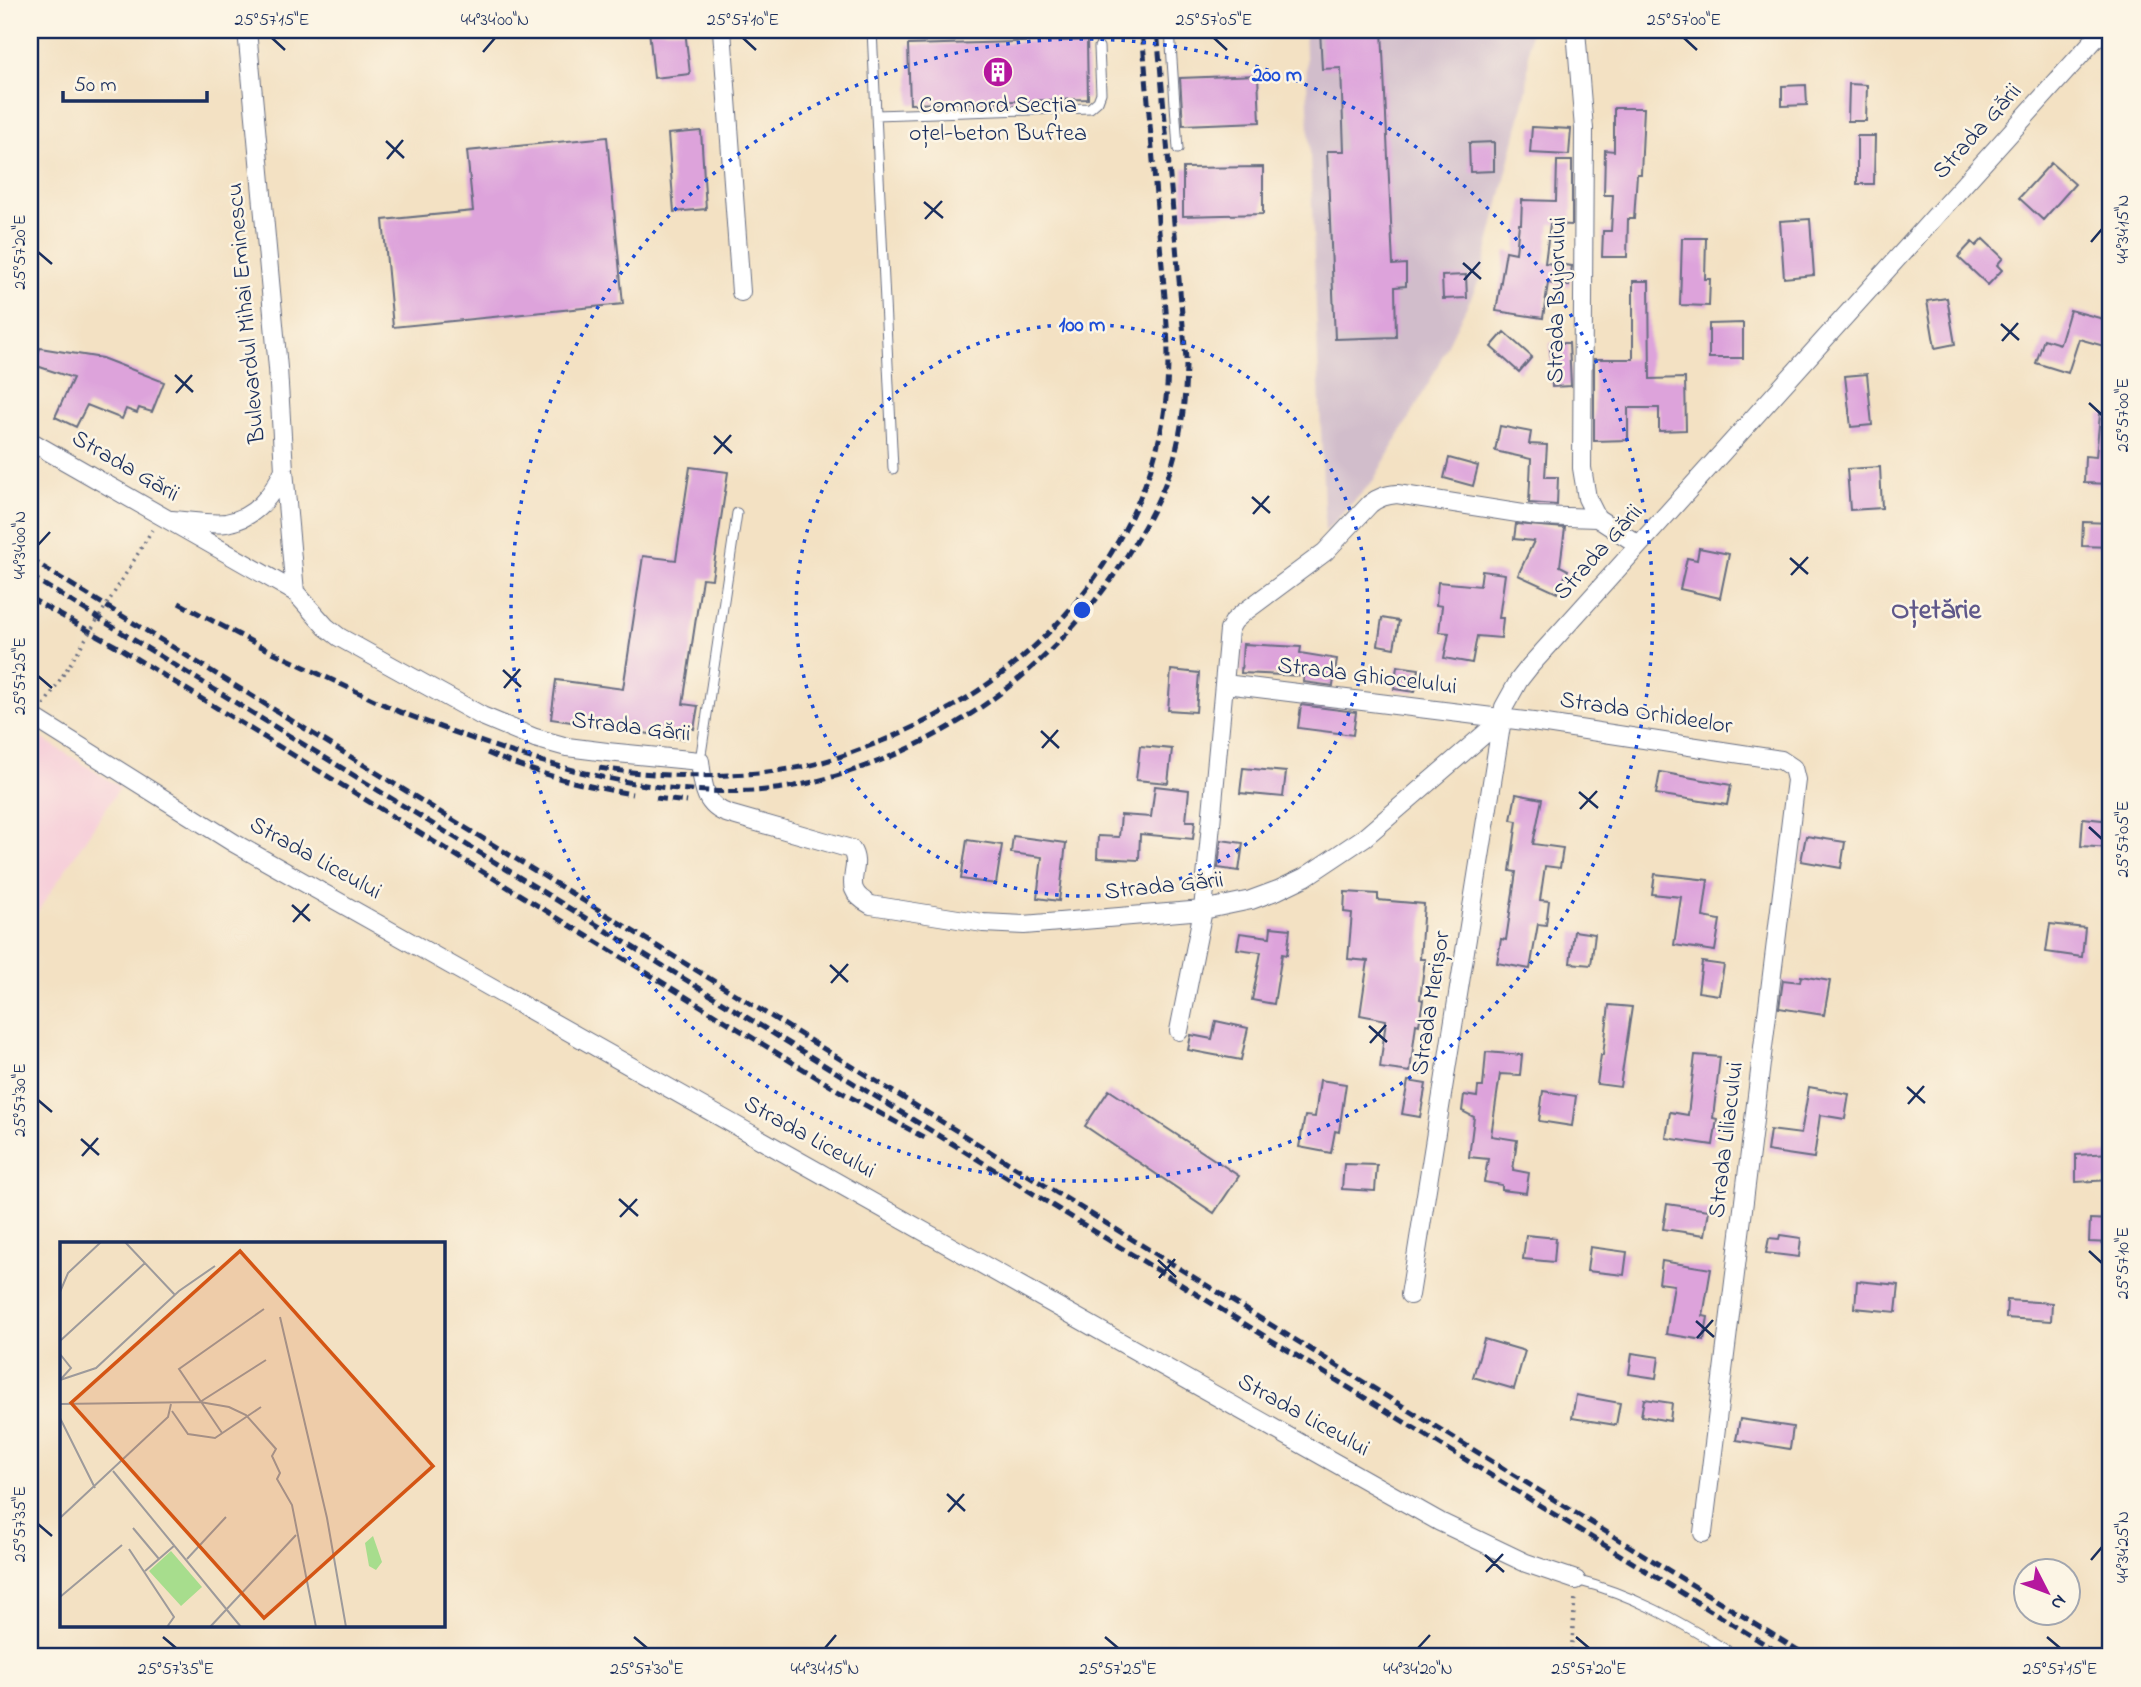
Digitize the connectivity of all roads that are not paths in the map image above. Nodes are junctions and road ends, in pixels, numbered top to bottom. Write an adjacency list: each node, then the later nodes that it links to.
1 (247, 30): 13 (street, Bulevardul Mihai Eminescu)
2 (722, 30): 10 (street)
3 (872, 30): 8 (lane)
4 (1170, 30): 9 (lane)
5 (1576, 30): 15 (street, Strada Bujorului)
6 (2103, 30): 17 (street, Strada Gării)
7 (1099, 47): 8 (lane)
8 (876, 115): 12 (lane)
9 (1178, 149)
10 (741, 292)
11 (30, 440): 16 (street, Strada Gării)
12 (894, 469)
13 (284, 470): 16 (street); 18 (street, Bulevardul Mihai Eminescu)
14 (737, 513): 23 (lane)
15 (1597, 518): 17 (street); 19 (street)
16 (169, 520): 18 (street, Strada Gării)
17 (1639, 545): 21 (street, Strada Gării)
18 (295, 592): 23 (street, Strada Gării)
19 (1225, 684): 21 (street, Strada Ghiocelului); 24 (street)
20 (30, 715): 28 (street, Strada Liceului)
21 (1502, 719): 22 (street, Strada Orhideelor); 24 (street, Strada Gării); 26 (street, Strada Merișor)
22 (1782, 760): 27 (street, Strada Liliacului)
23 (700, 761): 24 (street, Strada Gării)
24 (1203, 910): 25 (street)
25 (1179, 1031)
26 (1410, 1295)
27 (1703, 1533)
28 (1576, 1580): 29 (lane)
29 (1738, 1657)

